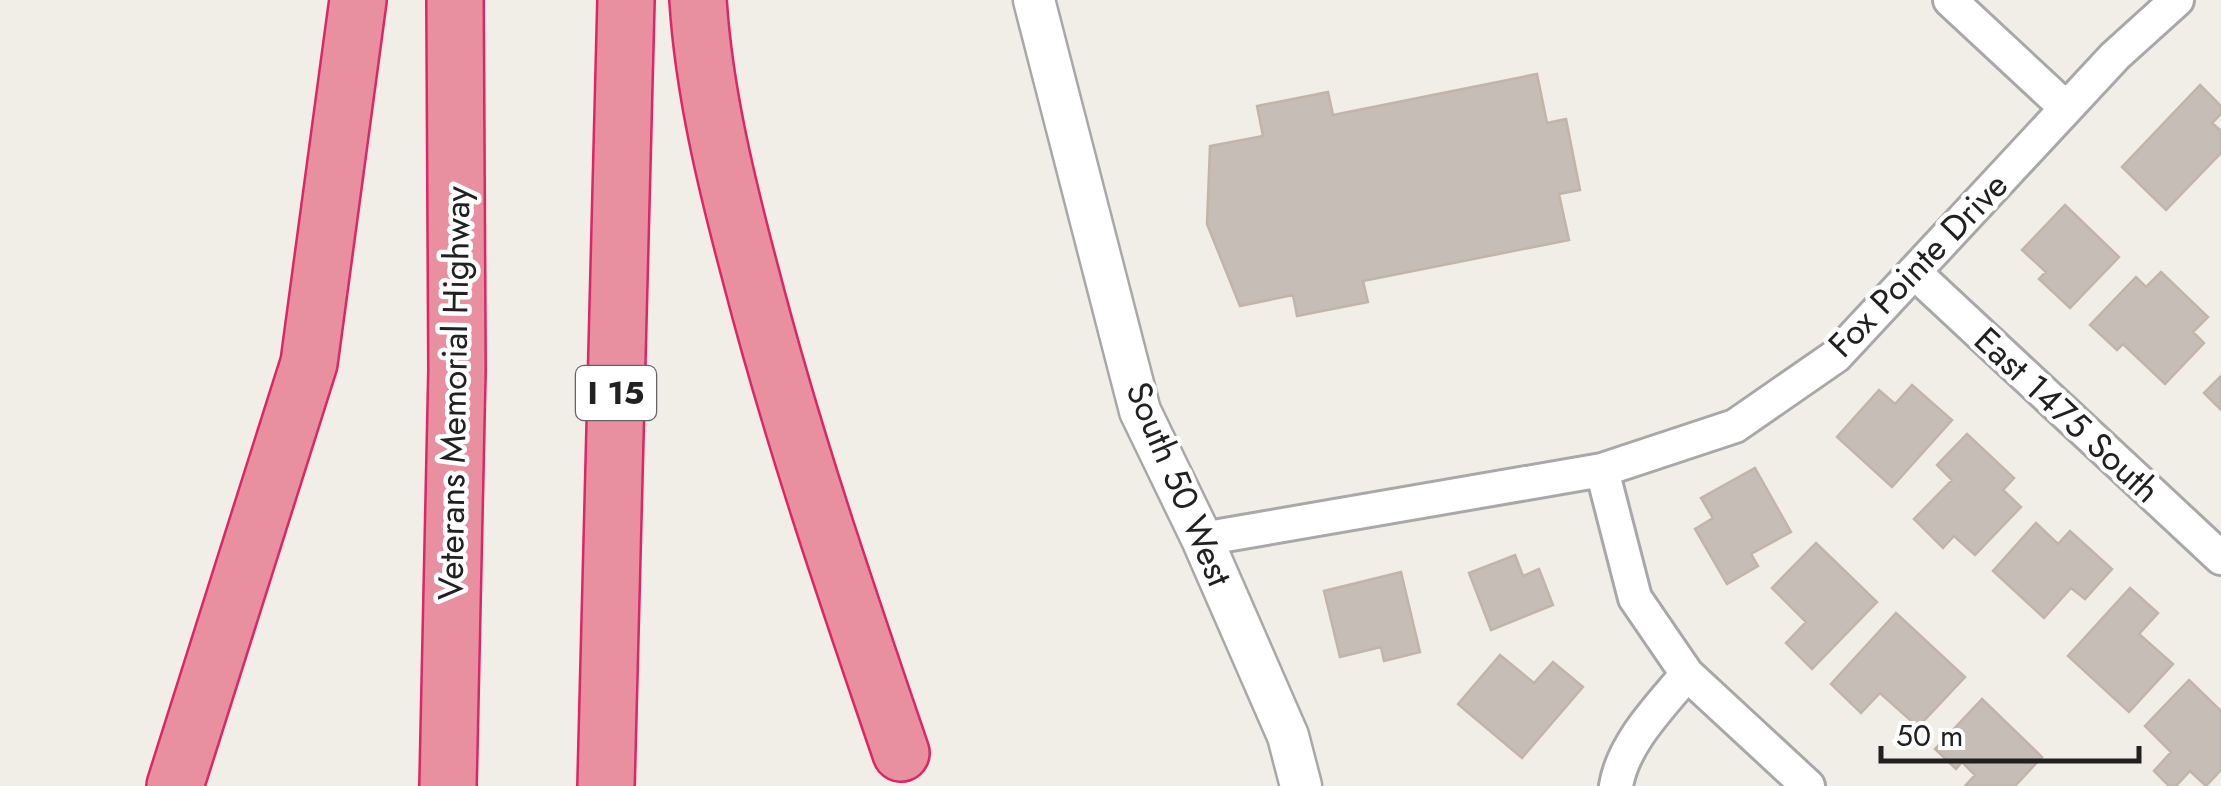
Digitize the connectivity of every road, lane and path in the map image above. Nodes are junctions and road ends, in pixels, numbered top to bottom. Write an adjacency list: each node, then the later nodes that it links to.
1 (358, 0): 15 (highway)
2 (455, 0): 16 (highway, Veterans Memorial Highway)
3 (626, 0): 17 (highway, I 15)
4 (698, 0): 14 (highway)
5 (1034, 0): 11 (street, South 50 West)
6 (1950, 0): 8 (street)
7 (2177, 0): 8 (street, Fox Pointe Drive)
8 (2066, 108): 9 (street, Fox Pointe Drive)
9 (1914, 272): 10 (street, Fox Pointe Drive); 12 (street, East 1475 South)
10 (1602, 470): 11 (street, Fox Pointe Drive); 13 (street)
11 (1202, 539): 18 (street, South 50 West)
12 (2221, 558)
13 (1687, 674): 19 (street); 20 (street)
14 (902, 754)
15 (174, 786)
16 (448, 786)
17 (606, 786)
18 (1301, 786)
19 (1616, 786)
20 (1808, 786)

